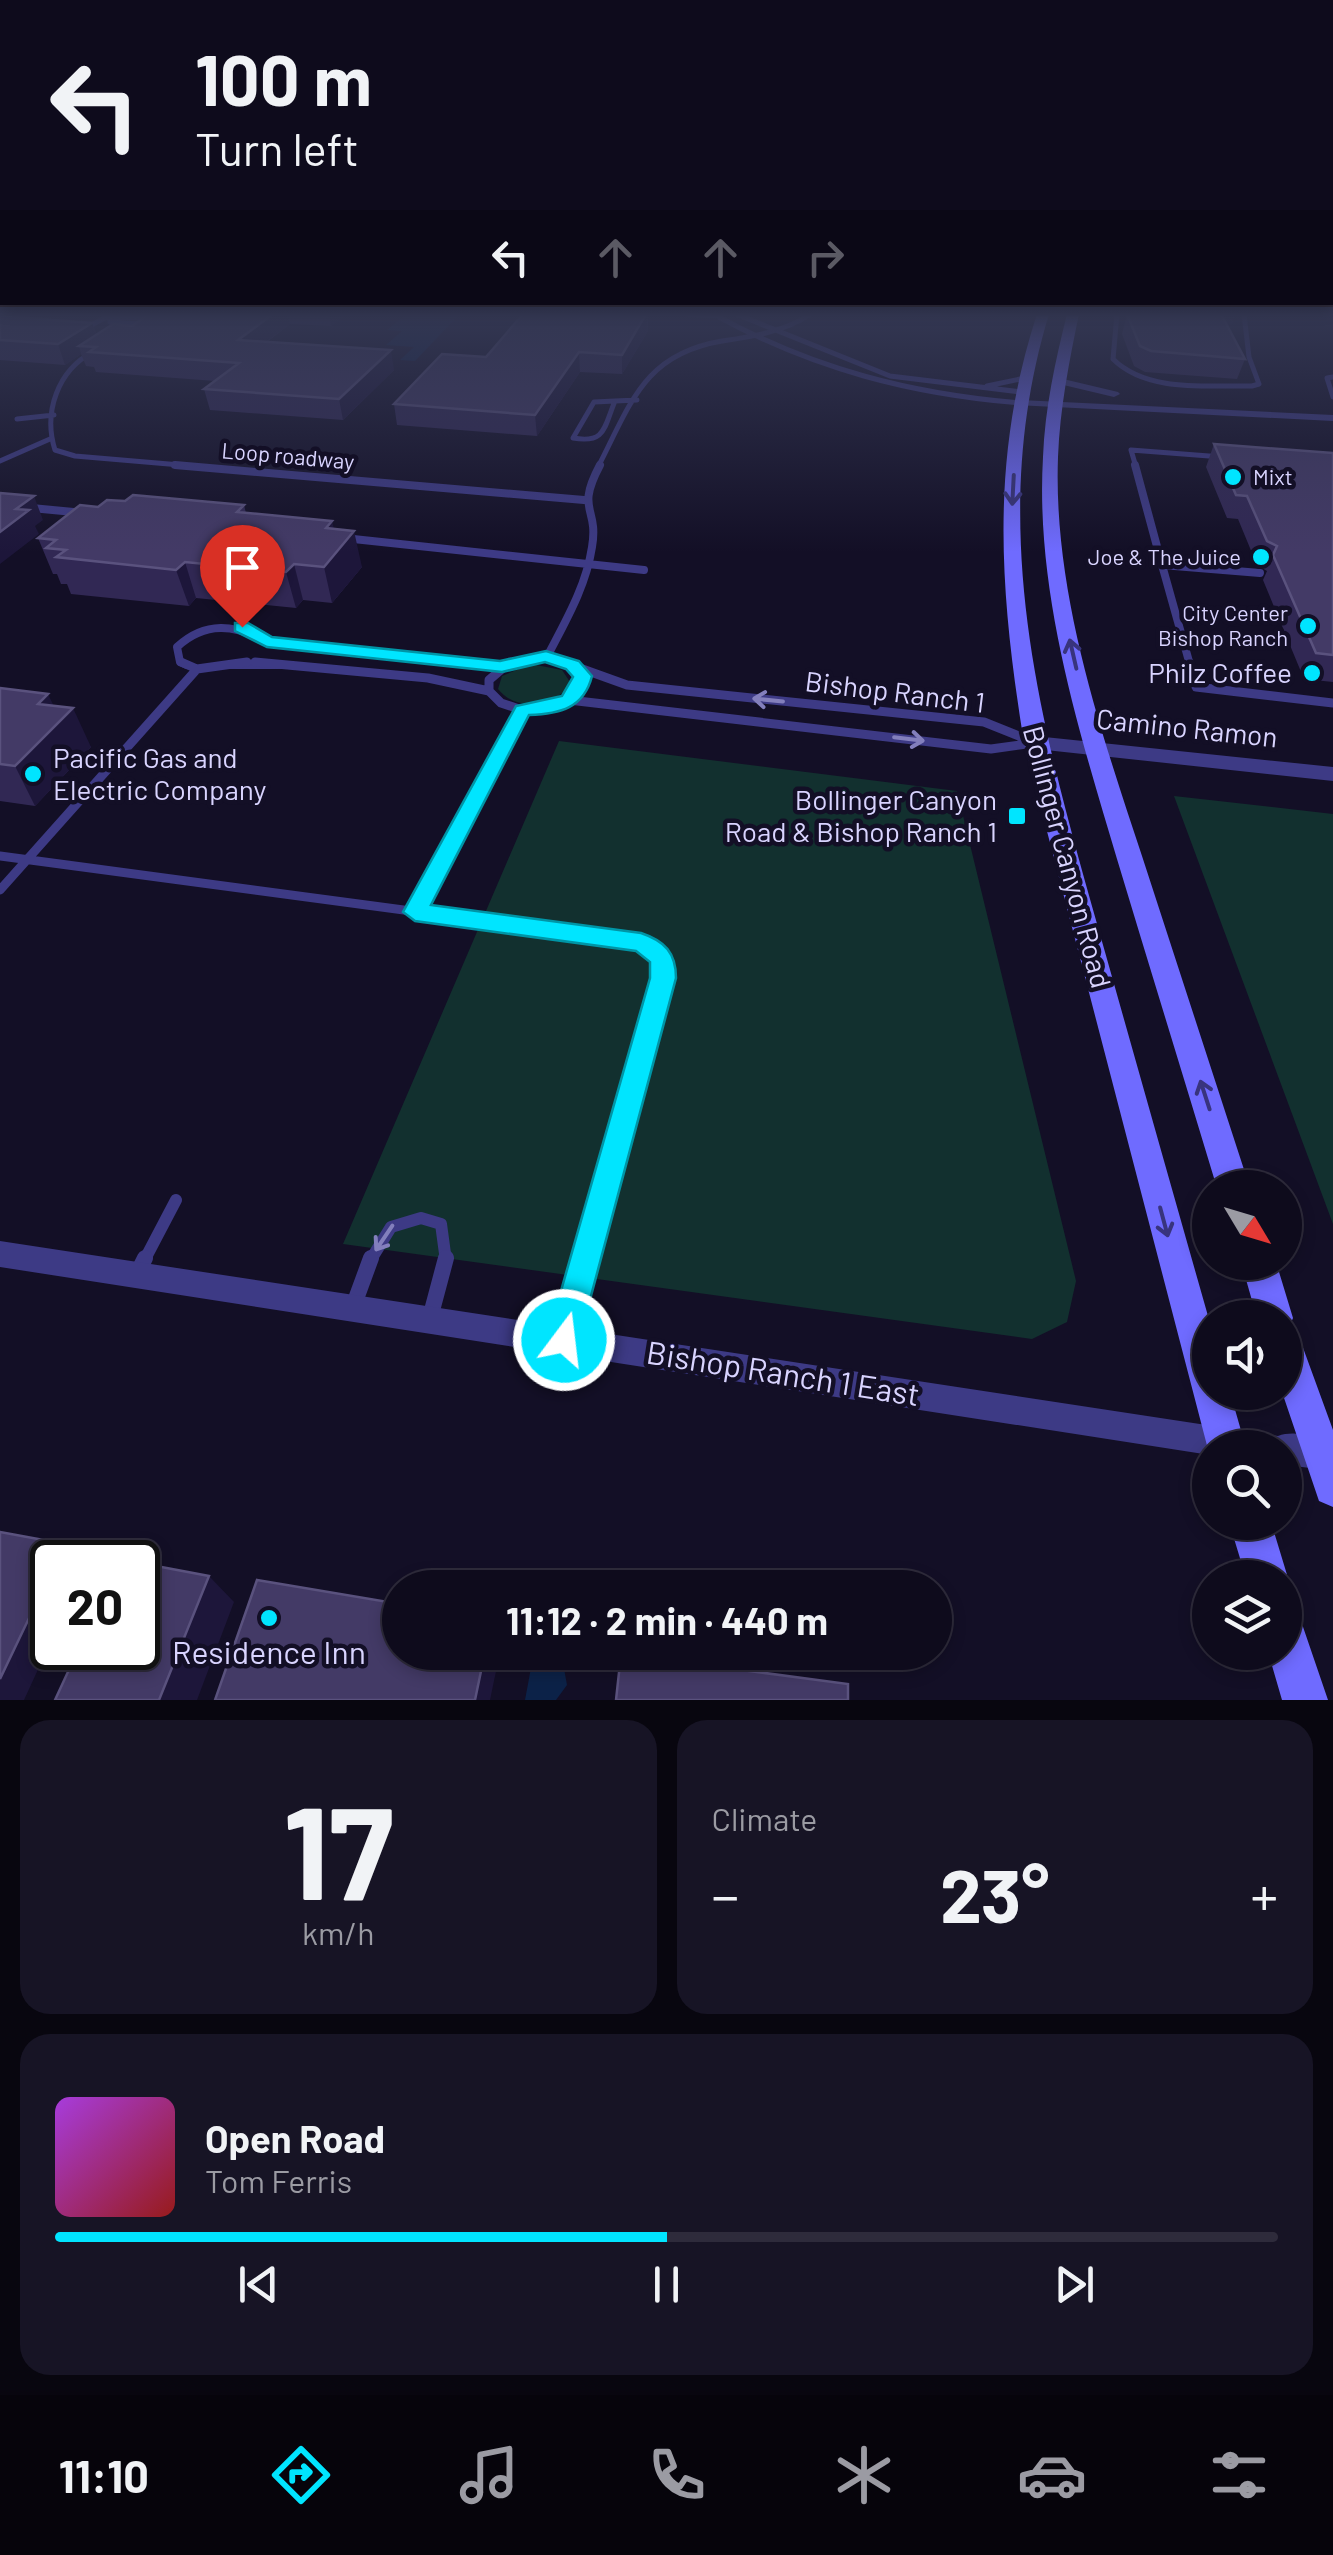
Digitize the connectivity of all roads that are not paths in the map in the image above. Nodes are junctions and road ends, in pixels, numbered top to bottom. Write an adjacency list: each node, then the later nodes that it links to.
1 (59, 393): 12 (lane)
2 (641, 393): 10 (lane)
3 (918, 393): 4 (lane)
4 (990, 393)
5 (1022, 393): 34 (main road, Bollinger Canyon Road, one-way to 34)
6 (1057, 393): 35 (main road, Bollinger Canyon Road, one-way to 6)
7 (1061, 393): 13 (street)
8 (1064, 393): 11 (street)
9 (616, 399): 9 (lane); 10 (lane)
10 (638, 400): 18 (lane)
11 (1333, 408)
12 (54, 416): 14 (lane); 15 (lane)
13 (1333, 418)
14 (17, 420)
15 (50, 440): 17 (lane); 18 (lane, Loop roadway)
16 (1228, 457): 23 (lane)
17 (0, 461)
18 (584, 500): 22 (lane)
19 (0, 505): 20 (lane)
20 (93, 514)
21 (333, 537): 22 (lane)
22 (590, 564): 24 (lane); 26 (lane)
23 (1162, 565): 25 (lane); 32 (lane)
24 (644, 570)
25 (1260, 573)
26 (546, 657): 27 (lane); 29 (lane)
27 (502, 666): 28 (lane); 30 (lane)
28 (197, 668): 30 (lane); 38 (lane)
29 (579, 671): 31 (lane); 34 (lane, Bishop Ranch 1, one-way to 29)
30 (489, 691): 33 (lane)
31 (569, 700): 33 (lane); 34 (lane, Bishop Ranch 1, one-way to 34)
32 (1333, 702)
33 (522, 710): 40 (lane)
34 (1035, 743): 35 (street, Camino Ramon); 47 (main road, Bollinger Canyon Road, one-way to 47)
35 (1095, 749): 36 (street, Camino Ramon); 41 (main road, Bollinger Canyon Road, one-way to 35)
36 (1333, 774)
37 (0, 856): 38 (lane)
38 (26, 860): 39 (lane); 40 (lane)
39 (0, 890)
40 (415, 912): 48 (lane)
41 (1228, 1170)
42 (176, 1200): 44 (lane)
43 (0, 1254): 44 (street, Bishop Ranch 1 East)
44 (137, 1274): 45 (street, Bishop Ranch 1 East)
45 (353, 1307): 46 (street, Bishop Ranch 1 East); 46 (lane, one-way to 45)
46 (430, 1319): 48 (street, Bishop Ranch 1 East)
47 (1192, 1325)
48 (564, 1340): 50 (street, Bishop Ranch 1 East)
49 (1300, 1410): 51 (main road)
50 (1192, 1440)
51 (1312, 1463)
52 (1295, 1670): 53 (main road)
53 (1305, 1700)

